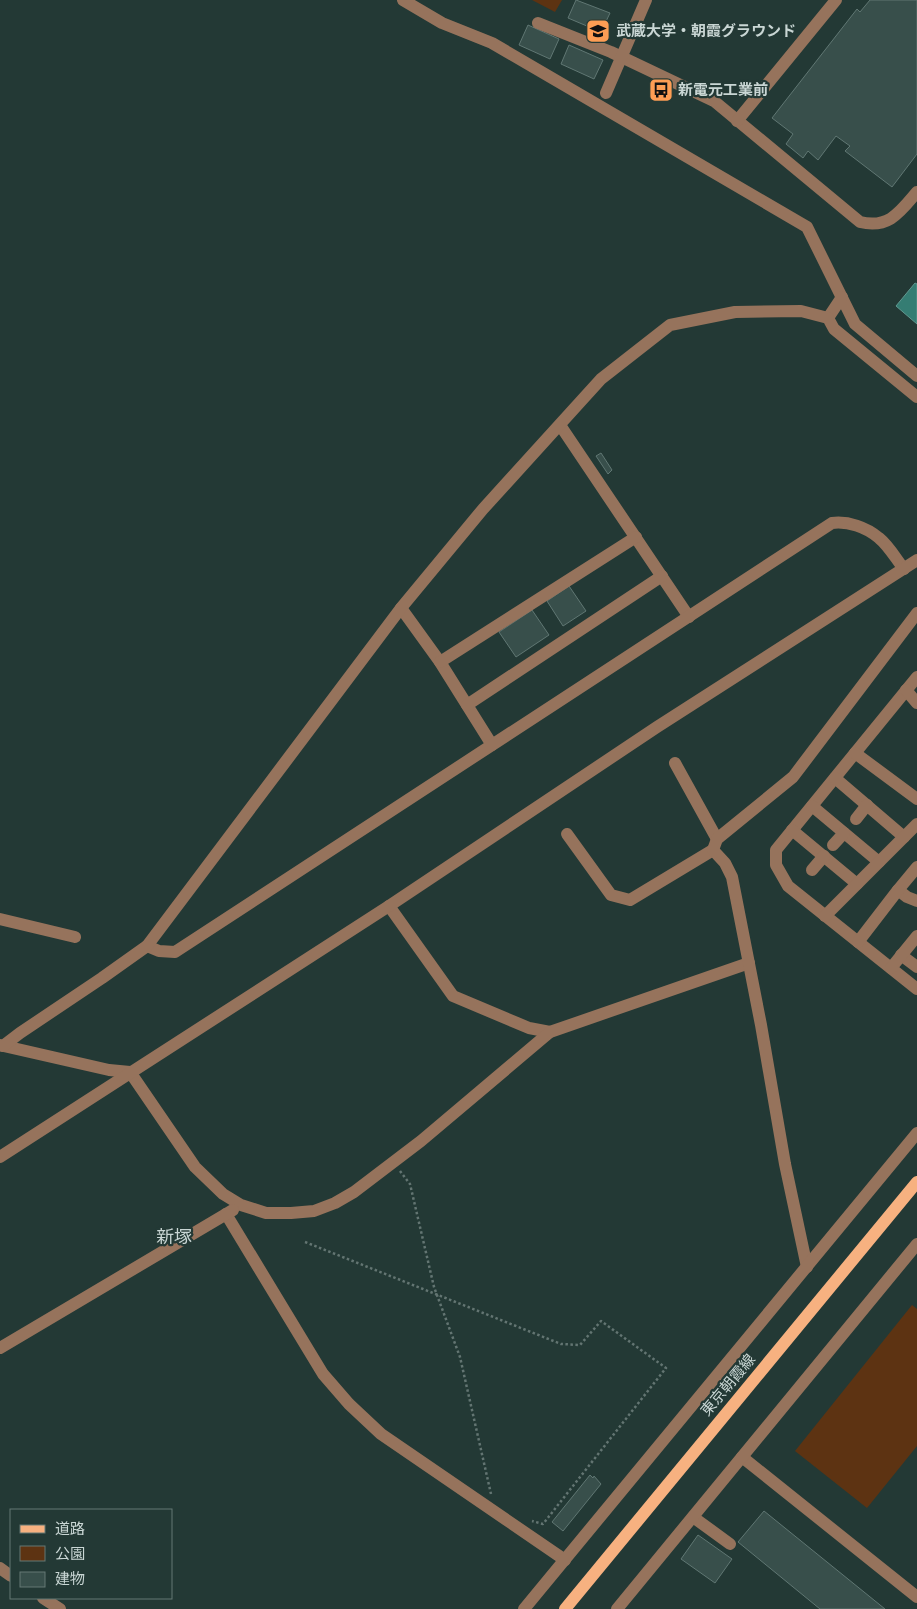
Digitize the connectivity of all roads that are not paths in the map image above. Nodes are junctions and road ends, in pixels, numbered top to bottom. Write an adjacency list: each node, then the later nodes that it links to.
1 (403, 0): 9 (lane)
2 (646, 0): 5 (lane)
3 (836, 0): 7 (lane)
4 (538, 23): 5 (lane)
5 (621, 57): 6 (lane); 7 (lane)
6 (606, 93)
7 (737, 122): 8 (lane)
8 (917, 192)
9 (842, 297): 10 (lane); 11 (lane)
10 (828, 318): 12 (lane); 13 (lane)
11 (917, 376)
12 (917, 397)
13 (560, 425): 14 (lane); 18 (lane)
14 (636, 537): 17 (lane); 21 (lane)
15 (917, 560): 16 (lane)
16 (904, 569): 20 (lane); 48 (lane)
17 (662, 576): 20 (lane); 25 (lane)
18 (401, 608): 21 (lane); 54 (lane)
19 (917, 613): 39 (lane)
20 (689, 616): 26 (lane)
21 (440, 662): 25 (lane)
22 (917, 677): 23 (lane)
23 (906, 690): 24 (lane); 27 (lane)
24 (917, 703)
25 (466, 706): 26 (lane)
26 (492, 745): 54 (lane)
27 (855, 753): 29 (lane); 30 (lane)
28 (675, 763): 39 (lane)
29 (834, 778): 31 (lane); 32 (lane)
30 (917, 799)
31 (867, 805): 33 (lane); 38 (lane)
32 (812, 806): 35 (lane); 36 (lane)
33 (856, 819)
34 (917, 824): 38 (lane)
35 (792, 830): 41 (lane); 49 (lane)
36 (844, 833): 40 (lane); 42 (lane)
37 (567, 834): 39 (lane)
38 (904, 837): 42 (lane)
39 (715, 845): 56 (lane)
40 (833, 845)
41 (824, 856): 44 (lane); 45 (lane)
42 (879, 862): 45 (lane)
43 (917, 867): 46 (lane)
44 (812, 870)
45 (857, 884): 49 (lane)
46 (898, 890): 47 (lane); 53 (lane)
47 (917, 900)
48 (389, 906): 60 (lane); 62 (lane)
49 (825, 916): 53 (lane)
50 (0, 919): 52 (lane)
51 (917, 936): 55 (lane)
52 (75, 937)
53 (858, 942): 58 (lane)
54 (147, 946): 61 (lane)
55 (902, 955): 57 (lane); 58 (lane)
56 (749, 963): 60 (lane); 69 (lane)
57 (917, 967)
58 (891, 968): 59 (lane)
59 (917, 989)
60 (550, 1032): 66 (lane)
61 (2, 1046): 62 (lane)
62 (130, 1072): 64 (lane); 66 (lane)
63 (917, 1132): 69 (lane)
64 (0, 1157)
65 (917, 1182): 79 (main road, 東京朝霞線)
66 (241, 1204): 67 (lane)
67 (226, 1214): 70 (lane); 74 (lane)
68 (917, 1244): 71 (lane)
69 (807, 1267): 74 (lane)
70 (0, 1348)
71 (742, 1457): 72 (lane); 75 (lane)
72 (693, 1517): 73 (lane); 80 (lane)
73 (730, 1544)
74 (565, 1560): 78 (lane)
75 (917, 1597)
76 (45, 1599): 77 (lane)
77 (60, 1609)
78 (524, 1609)
79 (565, 1609)
80 (617, 1609)

